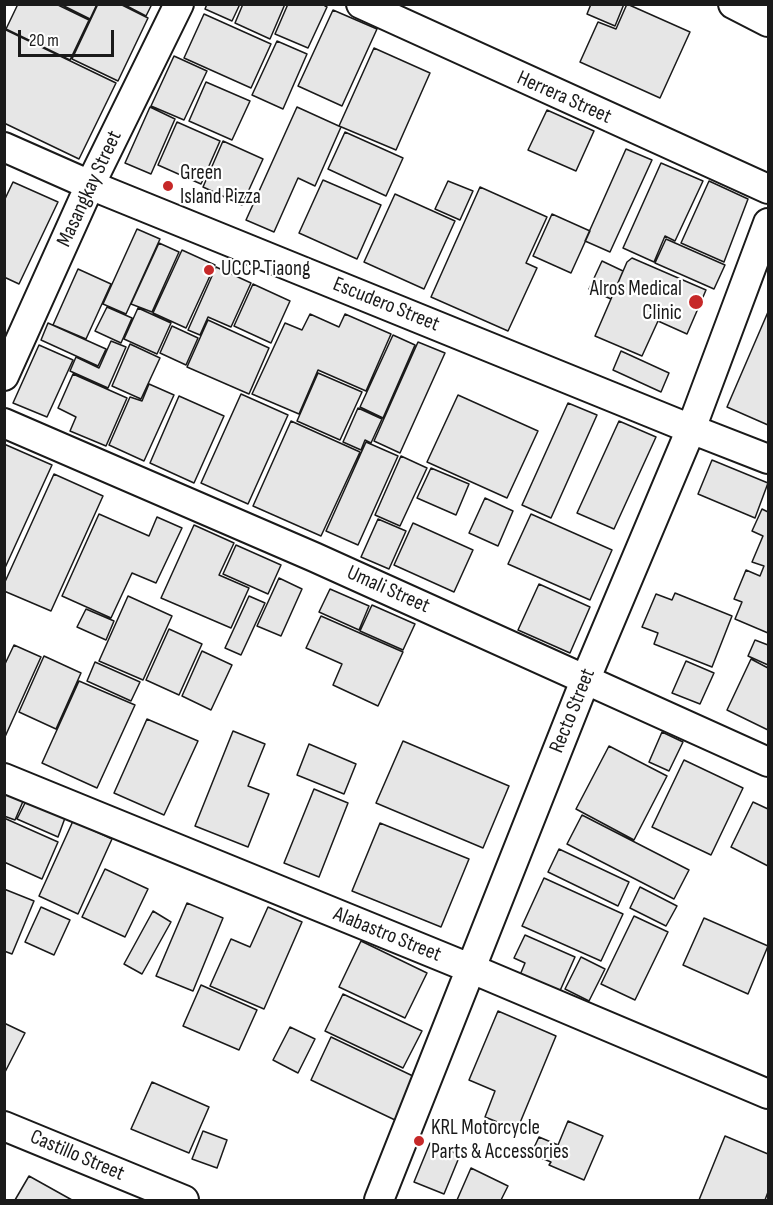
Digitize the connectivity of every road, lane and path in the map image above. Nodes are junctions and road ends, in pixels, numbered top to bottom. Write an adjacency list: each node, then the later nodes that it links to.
1 (179, 4): 6 (street, Masangkay Street)
2 (361, 4): 7 (street, Herrera Street)
3 (733, 4): 4 (street)
4 (768, 22)
5 (4, 147): 6 (street, Escudero Street)
6 (90, 185): 9 (street, Masangkay Street); 11 (street, Escudero Street)
7 (768, 189)
8 (768, 223): 11 (street, Recto Street)
9 (4, 376)
10 (4, 423): 13 (street, Umali Street)
11 (691, 429): 12 (street, Escudero Street); 13 (street, Recto Street)
12 (768, 459)
13 (586, 678): 14 (street, Umali Street); 16 (street, Recto Street)
14 (768, 762)
15 (4, 778): 16 (street, Alabastro Street)
16 (472, 969): 17 (street, Alabastro Street); 20 (street, Recto Street)
17 (768, 1094)
18 (4, 1126): 19 (street, Castillo Street)
19 (184, 1200)
20 (379, 1200)

